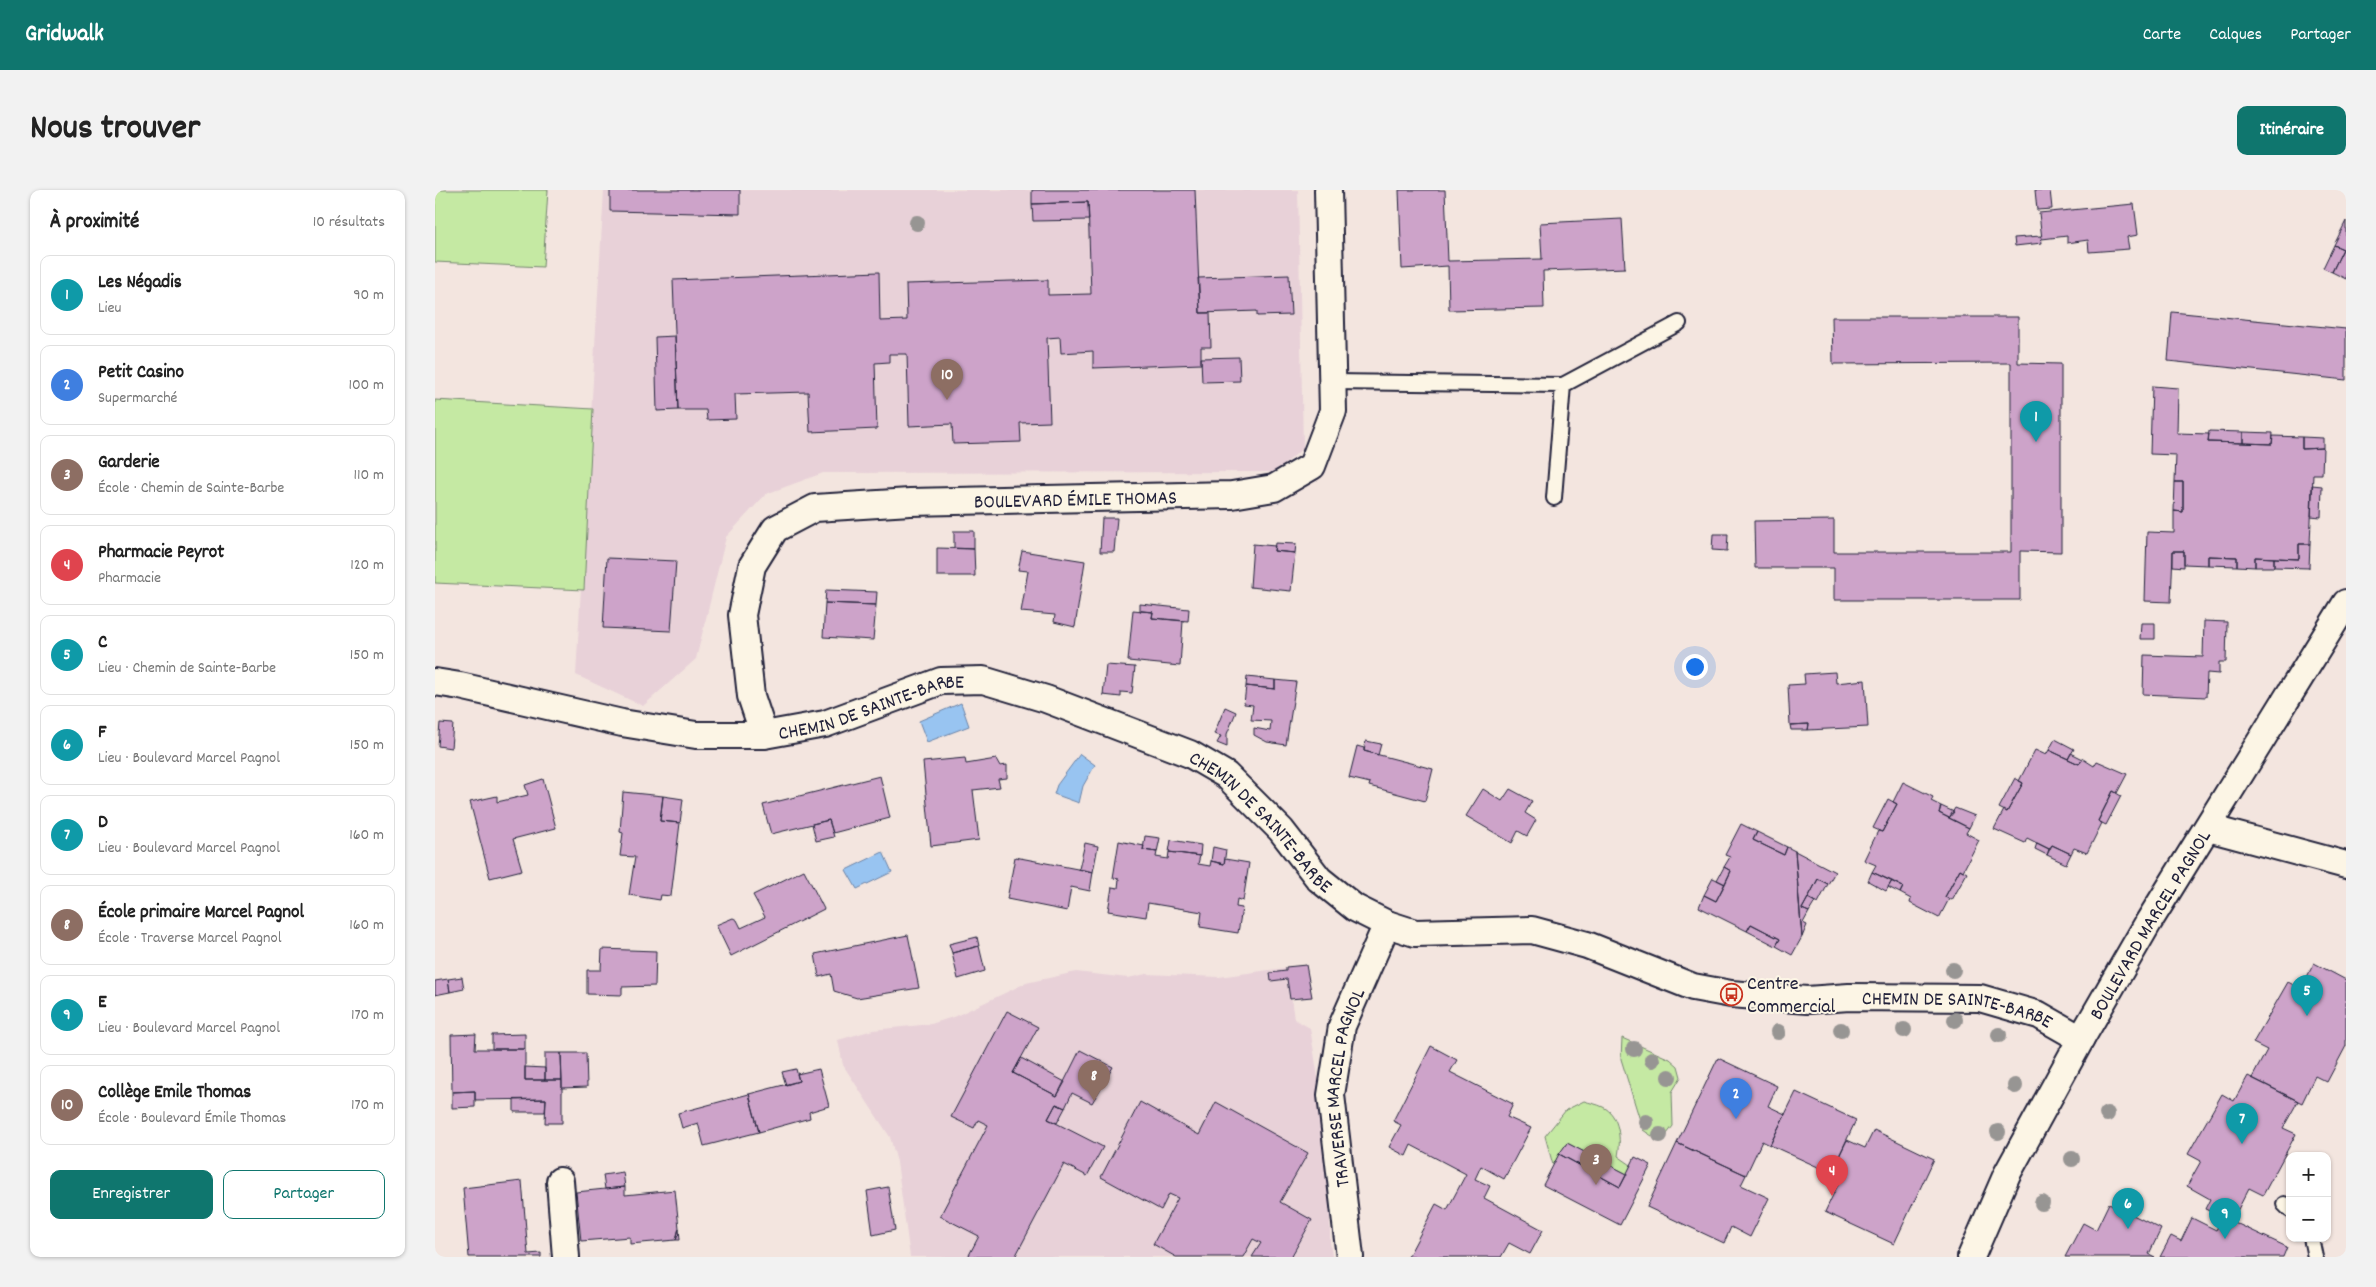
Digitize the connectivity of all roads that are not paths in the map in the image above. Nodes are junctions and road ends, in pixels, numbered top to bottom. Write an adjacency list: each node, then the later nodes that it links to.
1 (1328, 190): 3 (street, BOULEVARD ÉMILE THOMAS)
2 (1679, 323): 4 (lane)
3 (1332, 382): 4 (lane); 8 (street, BOULEVARD ÉMILE THOMAS)
4 (1563, 386): 5 (lane)
5 (1554, 498)
6 (2346, 603): 9 (street, BOULEVARD MARCEL PAGNOL)
7 (435, 682): 8 (street, CHEMIN DE SAINTE-BARBE)
8 (764, 735): 11 (street, CHEMIN DE SAINTE-BARBE)
9 (2208, 828): 10 (street); 12 (street, BOULEVARD MARCEL PAGNOL)
10 (2346, 864)
11 (1387, 924): 12 (street, CHEMIN DE SAINTE-BARBE); 16 (street, TRAVERSE MARCEL PAGNOL)
12 (2081, 1039): 17 (street, BOULEVARD MARCEL PAGNOL)
13 (560, 1181): 15 (street)
14 (2312, 1242): 18 (lane)
15 (566, 1257)
16 (1350, 1257)
17 (1971, 1257)
18 (2315, 1257)

